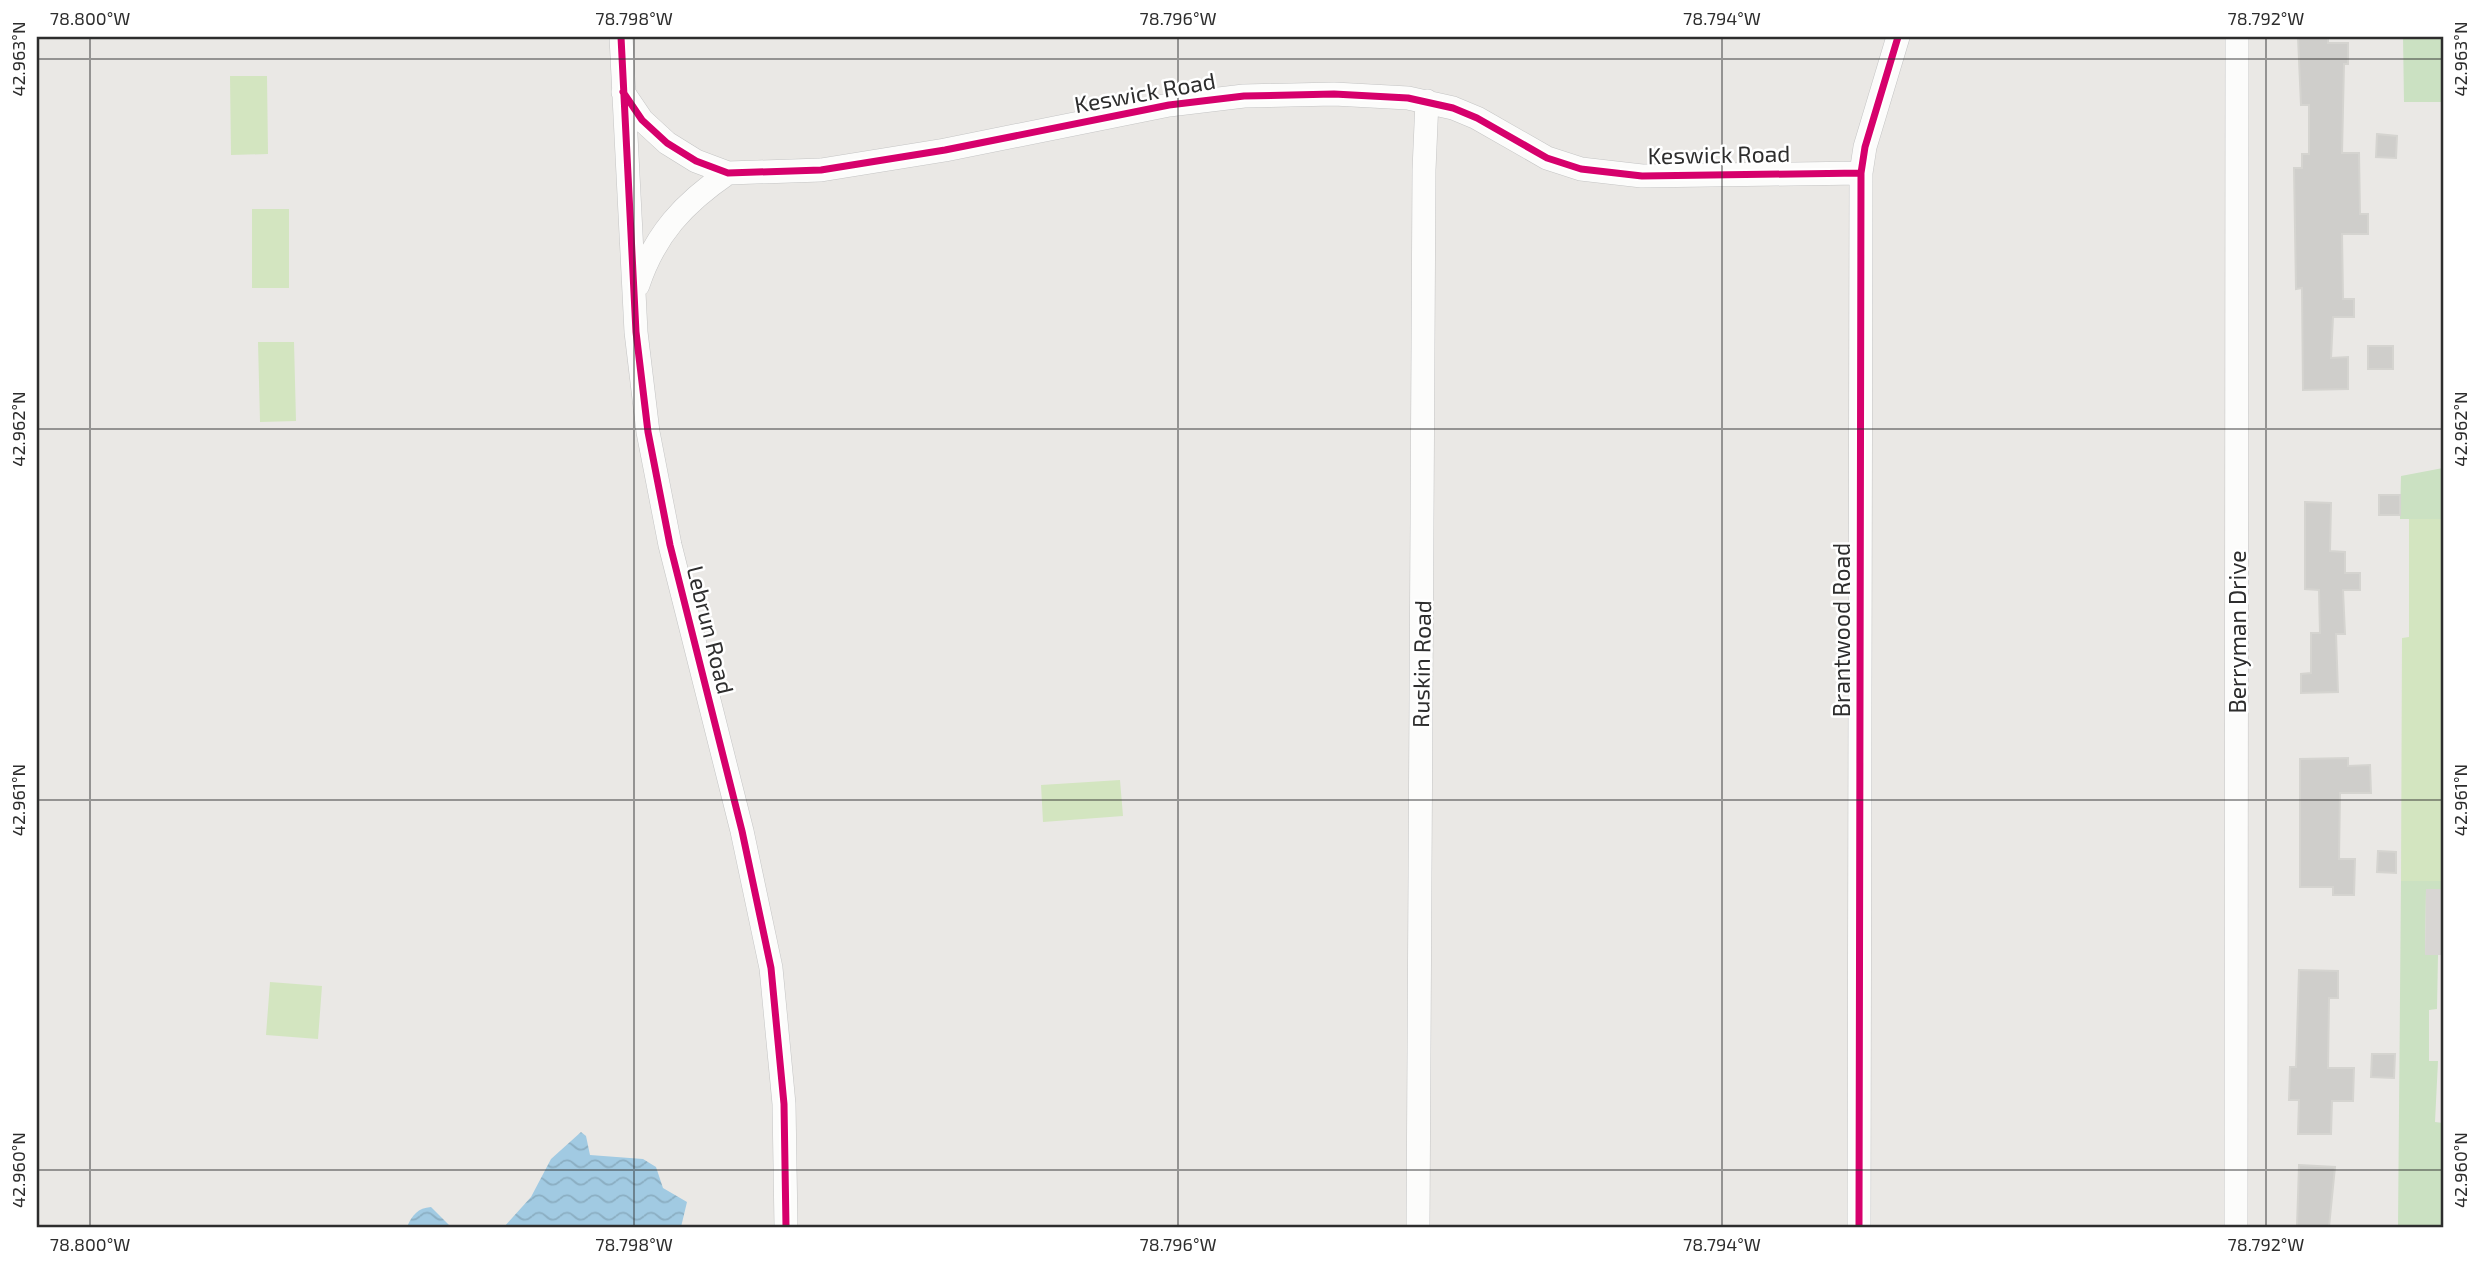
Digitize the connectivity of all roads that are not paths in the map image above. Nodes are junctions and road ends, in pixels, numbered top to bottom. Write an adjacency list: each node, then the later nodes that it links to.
1 (621, 37): 4 (street, Lebrun Road)
2 (1898, 37): 7 (street, Brantwood Road)
3 (2237, 37): 12 (street, Berryman Drive)
4 (622, 92): 6 (street, Keswick Road); 8 (street, Lebrun Road)
5 (1427, 101): 6 (street, Keswick Road); 7 (street, Keswick Road); 10 (street, Ruskin Road)
6 (728, 173): 8 (street)
7 (1861, 173): 11 (street, Brantwood Road)
8 (635, 297): 9 (street, Lebrun Road)
9 (786, 1227)
10 (1418, 1227)
11 (1859, 1227)
12 (2236, 1227)

